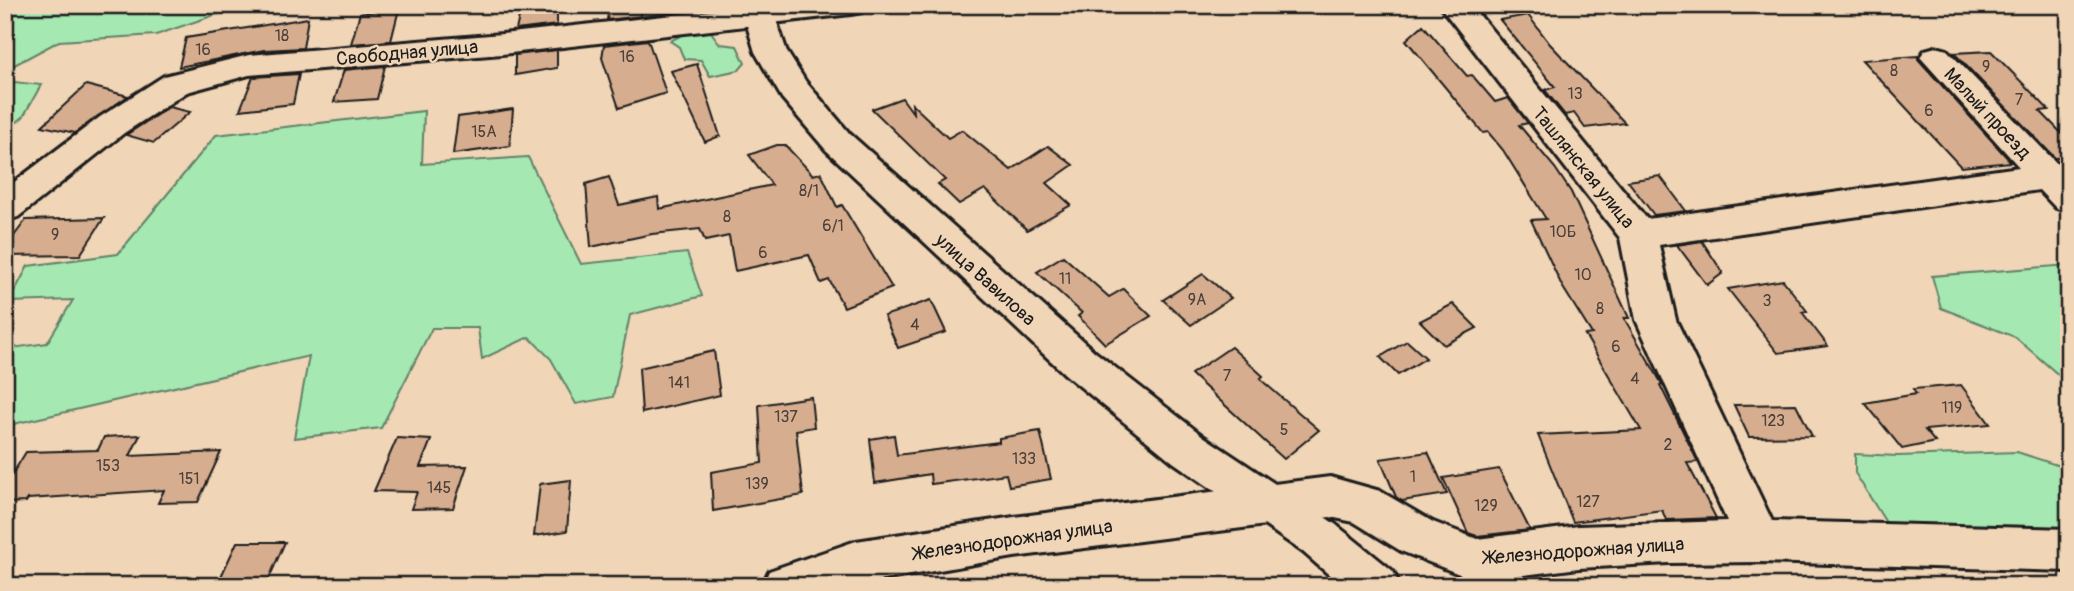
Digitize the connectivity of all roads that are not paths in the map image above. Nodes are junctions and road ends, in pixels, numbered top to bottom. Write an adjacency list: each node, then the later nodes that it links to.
1 (851, 5): 3 (street, Свободная улица)
2 (1454, 5): 7 (street, Ташлянская улица)
3 (757, 11): 6 (street, Свободная улица); 8 (street, улица Вавилова)
4 (1936, 57): 5 (street, Малый проезд)
5 (2057, 188): 7 (street)
6 (5, 208)
7 (1637, 234): 9 (street, Ташлянская улица)
8 (1270, 506): 9 (street, Железнодорожная улица); 11 (street, Железнодорожная улица); 12 (street, улица Вавилова)
9 (1759, 541): 10 (street, Железнодорожная улица)
10 (2069, 550)
11 (785, 586)
12 (1377, 586)

